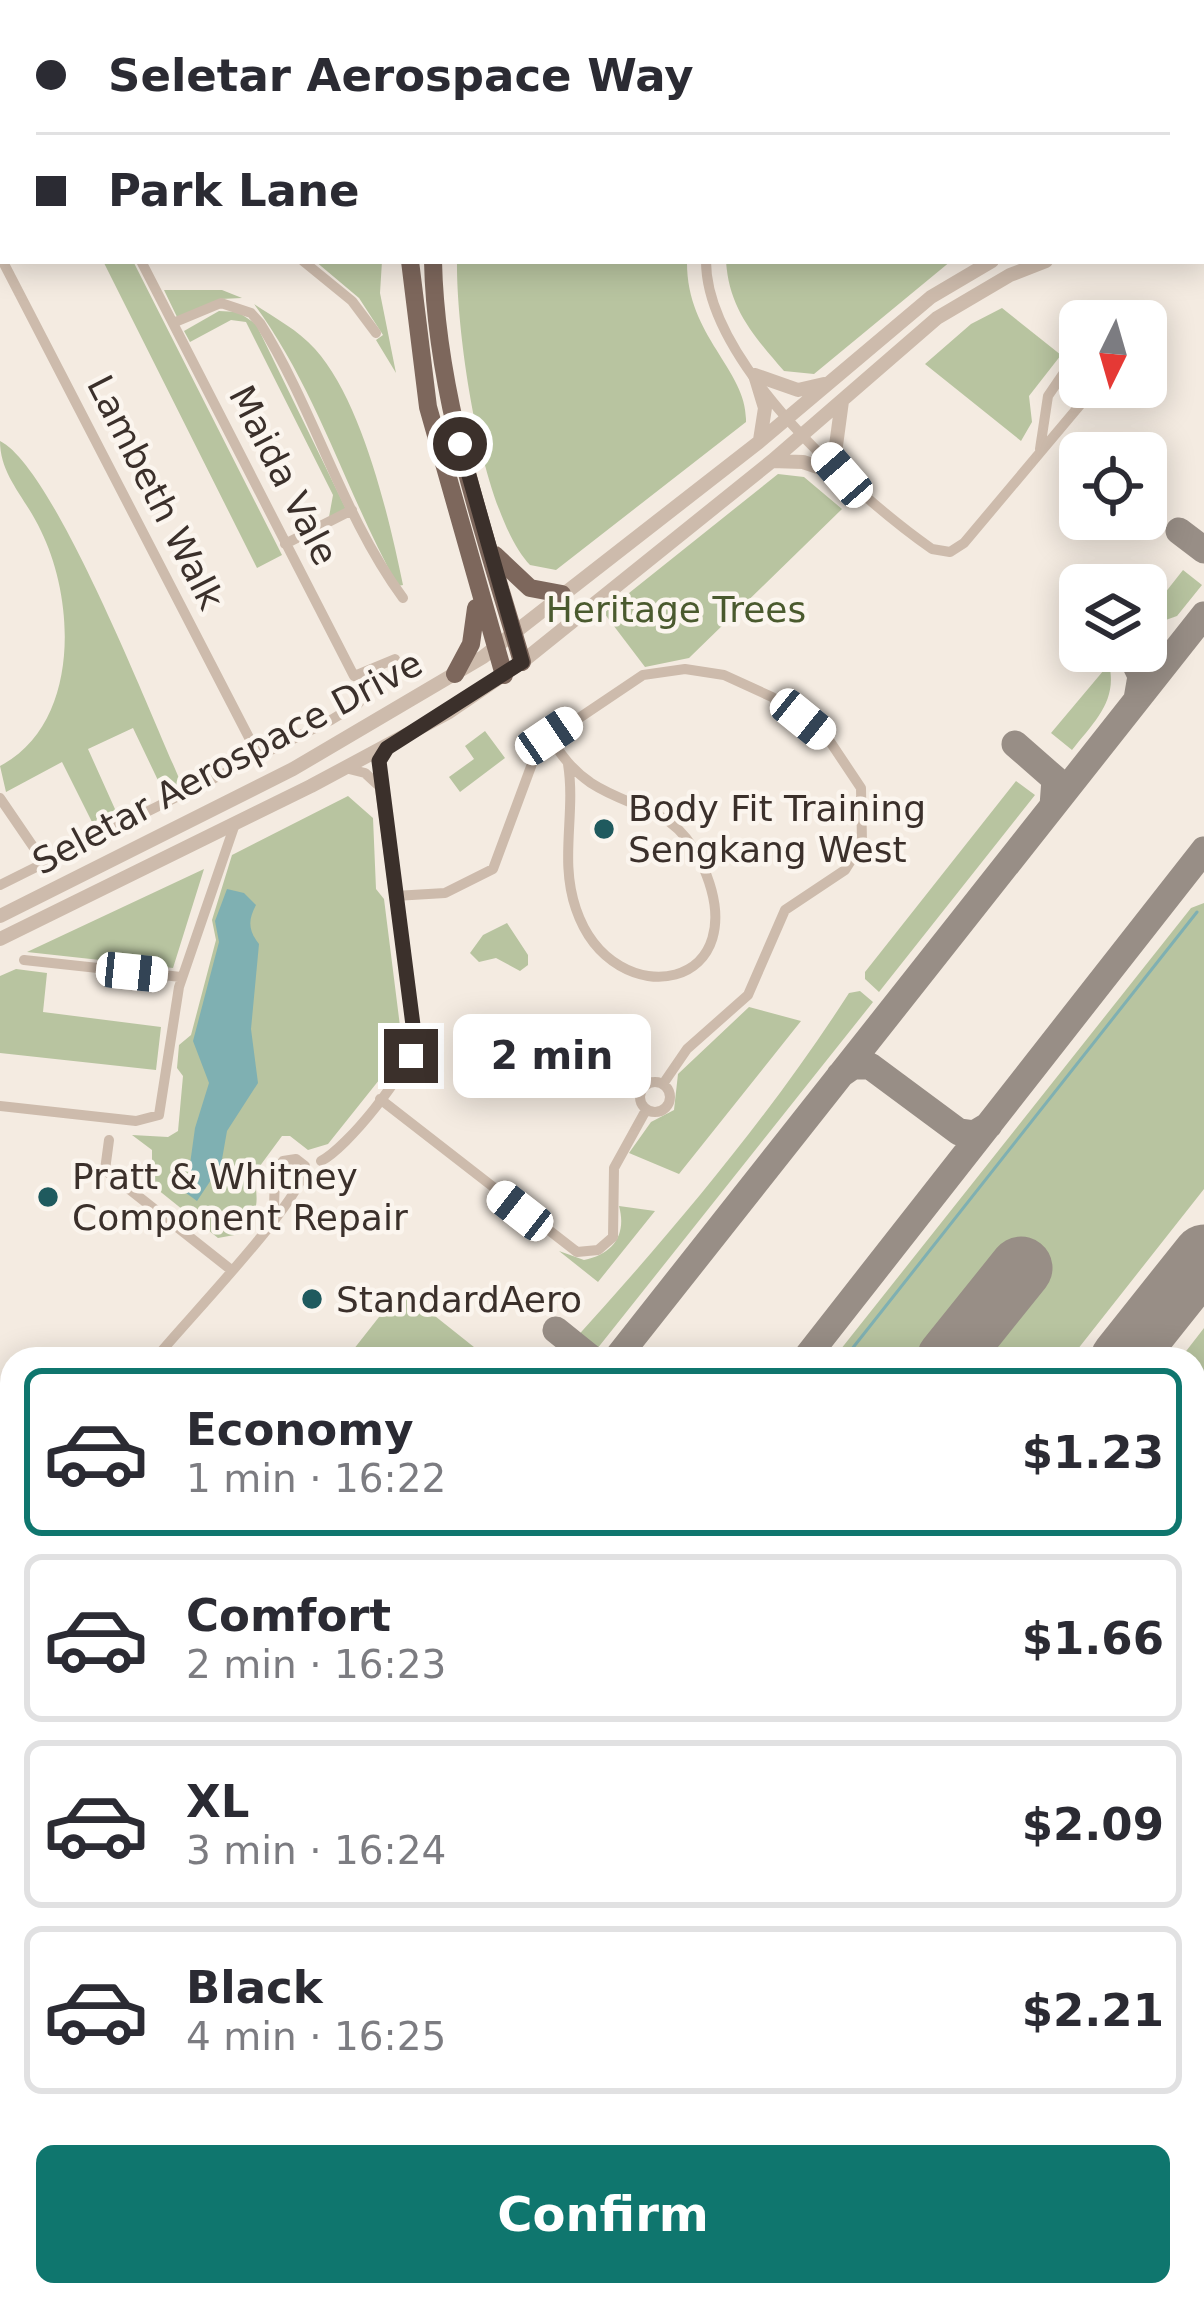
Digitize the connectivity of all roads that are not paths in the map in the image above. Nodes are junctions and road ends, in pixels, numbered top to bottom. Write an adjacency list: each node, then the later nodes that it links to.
1 (4, 264): 35 (street, Lambeth Walk)
2 (143, 264): 9 (street, Maida Vale)
3 (307, 264): 10 (street)
4 (410, 264): 23 (main road)
5 (433, 264): 22 (main road)
6 (707, 264): 11 (street)
7 (987, 264): 12 (street, Seletar Aerospace Drive)
8 (1038, 264): 13 (street, Seletar Aerospace Drive)
9 (173, 323): 20 (street); 21 (street, Maida Vale)
10 (376, 333)
11 (755, 375): 12 (street); 14 (street); 16 (street)
12 (831, 383): 14 (street, Seletar Aerospace Drive)
13 (842, 400): 15 (street, Seletar Aerospace Drive); 19 (street)
14 (790, 417): 15 (street); 16 (street, Seletar Aerospace Drive)
15 (806, 433): 18 (street, Seletar Aerospace Drive); 19 (street)
16 (759, 442): 24 (street, Seletar Aerospace Drive)
17 (1040, 448): 17 (street); 19 (street)
18 (772, 461): 19 (street); 29 (street, Seletar Aerospace Drive)
19 (842, 475)
20 (352, 510): 21 (street); 25 (street)
21 (285, 544): 28 (street, Maida Vale)
22 (491, 553): 24 (main road); 26 (main road)
23 (477, 591): 27 (main road); 30 (main road)
24 (562, 595): 26 (street, Seletar Aerospace Drive)
25 (404, 598)
26 (514, 634): 27 (street, Seletar Aerospace Drive); 29 (main road)
27 (496, 648): 30 (street, Seletar Aerospace Drive); 31 (main road)
28 (394, 659)
29 (522, 662): 31 (street, Seletar Aerospace Drive)
30 (454, 674): 46 (street, Seletar Aerospace Drive)
31 (504, 675): 34 (street, Seletar Aerospace Drive)
32 (359, 686): 35 (street)
33 (549, 736): 36 (street); 45 (street); 50 (street)
34 (387, 748): 37 (street, Seletar Aerospace Drive); 39 (street)
35 (259, 757): 43 (street)
36 (568, 764): 38 (street); 40 (street)
37 (345, 768): 39 (street); 42 (street, Seletar Aerospace Drive)
38 (591, 783): 40 (street); 40 (street)
39 (380, 788): 45 (street)
40 (572, 791)
41 (0, 798): 43 (street)
42 (235, 824): 47 (street, Seletar Aerospace Drive); 49 (street)
43 (45, 864): 44 (street)
44 (0, 885)
45 (395, 896): 51 (street)
46 (0, 916)
47 (0, 939)
48 (24, 960): 49 (street)
49 (182, 977): 52 (street)
50 (663, 1084): 53 (street); 53 (street)
51 (380, 1099): 53 (street); 55 (street)
52 (0, 1106)
53 (646, 1110)
54 (109, 1140): 57 (street)
55 (321, 1161)
56 (265, 1232): 56 (street); 57 (street)
57 (230, 1269): 58 (street)
58 (165, 1347)

